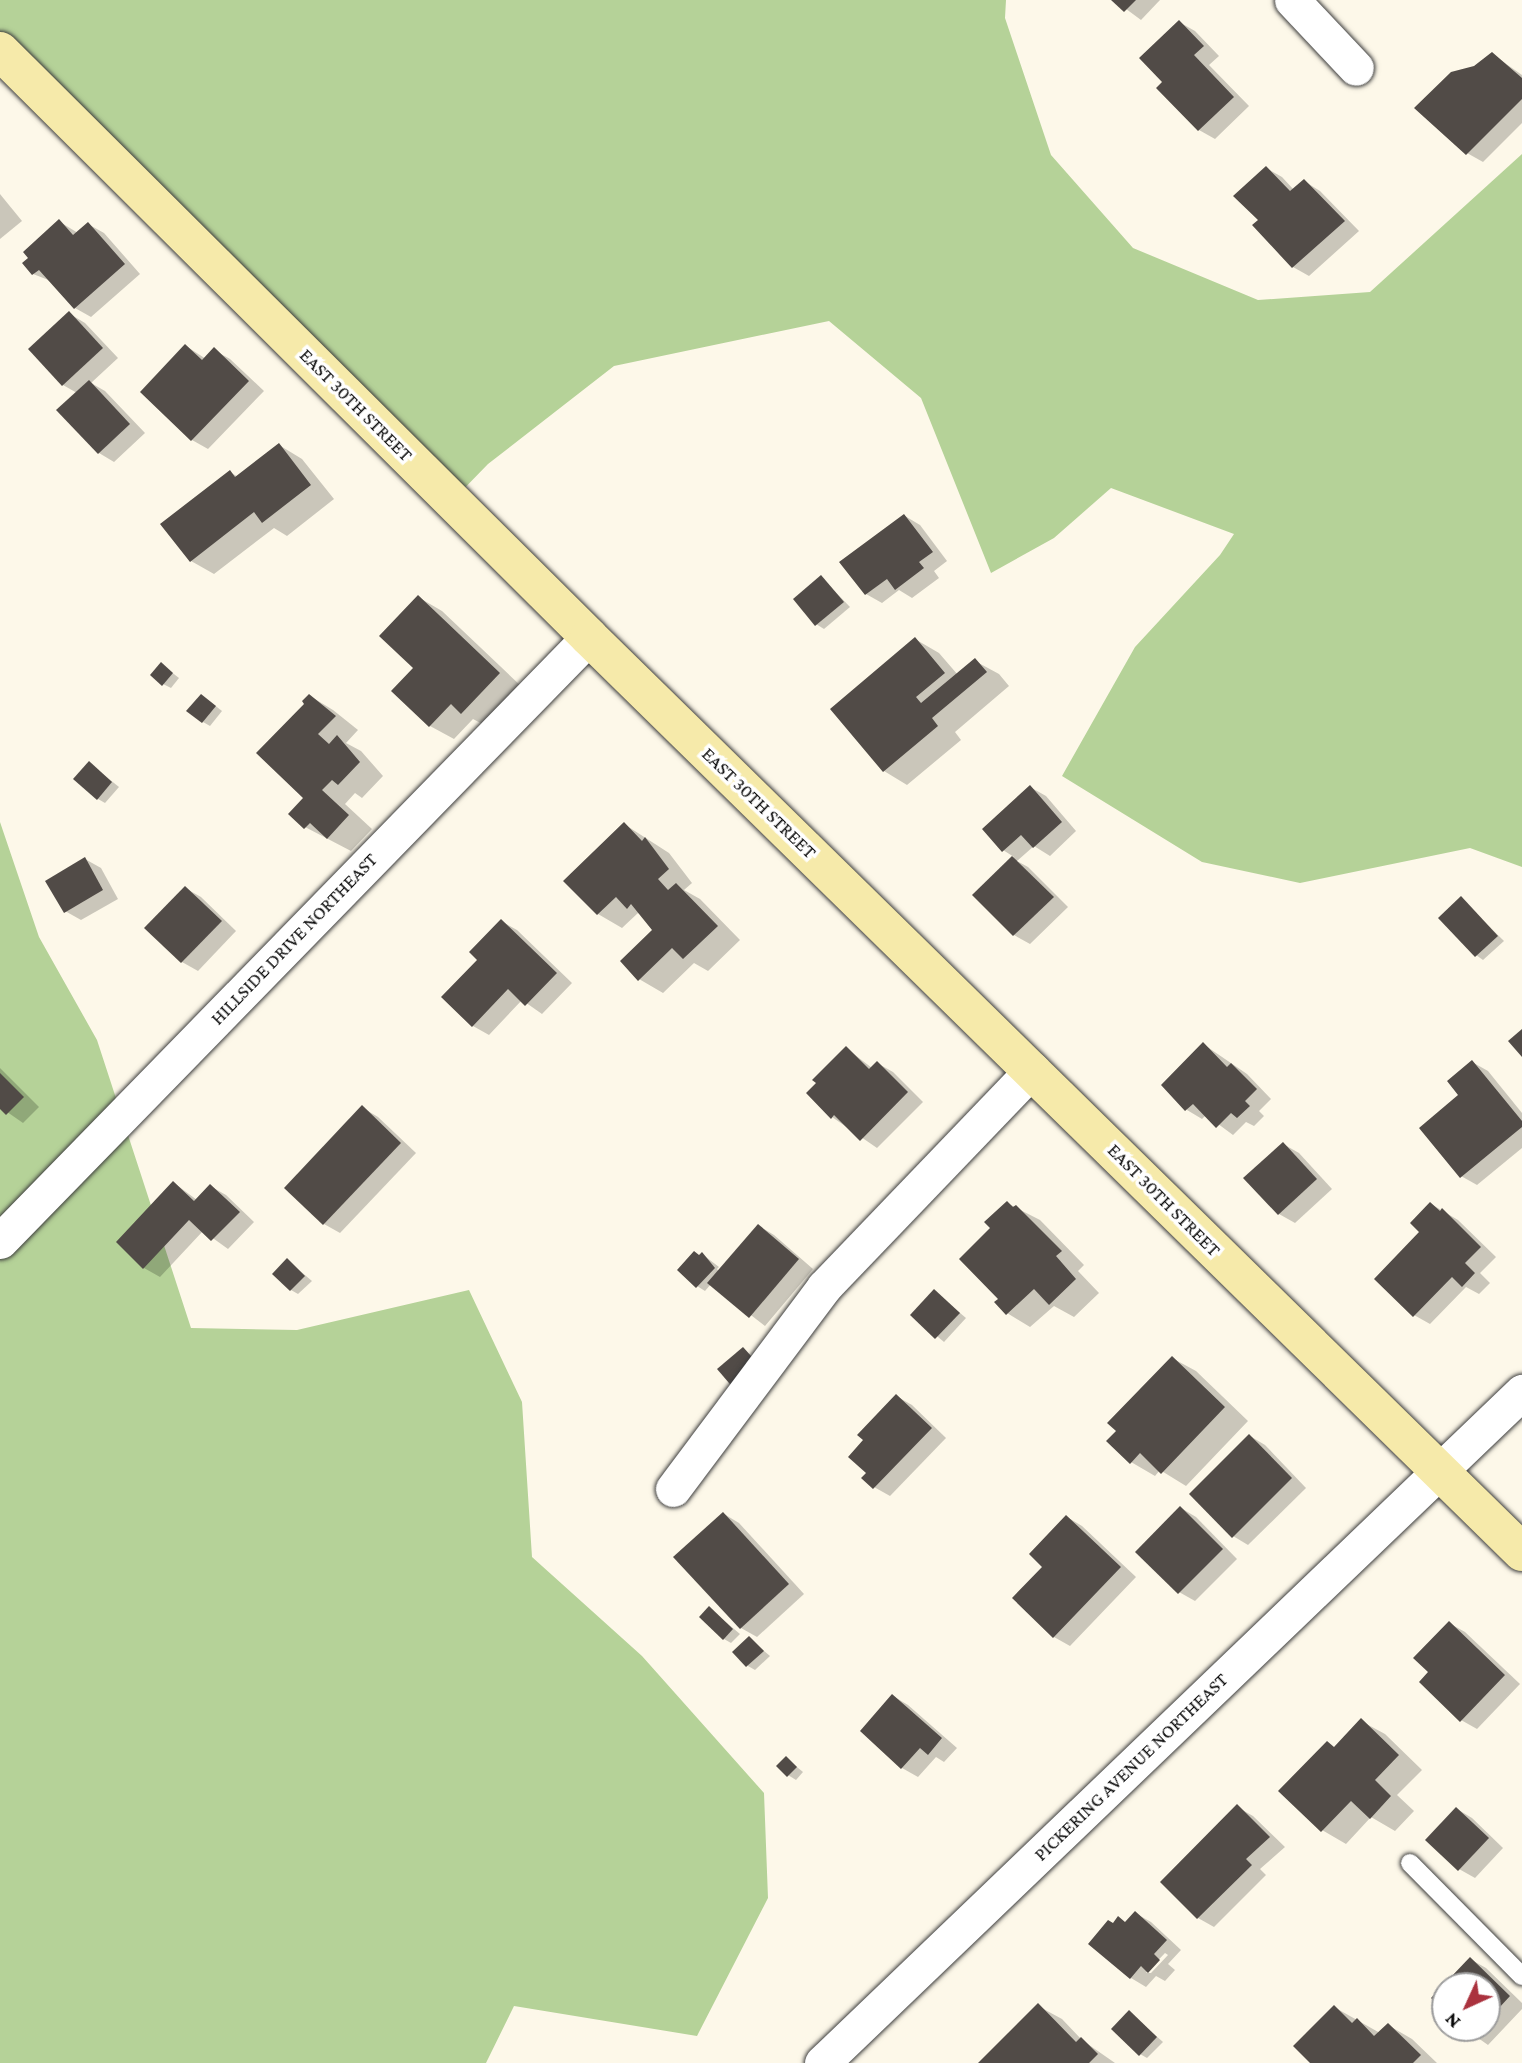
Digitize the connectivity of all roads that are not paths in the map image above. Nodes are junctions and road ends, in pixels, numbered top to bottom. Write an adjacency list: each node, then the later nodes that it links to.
1 (1292, 0): 3 (street)
2 (0, 51): 4 (street, EAST 30TH STREET)
3 (1356, 68)
4 (589, 637): 5 (street, EAST 30TH STREET); 6 (street, HILLSIDE DRIVE NORTHEAST)
5 (1032, 1070): 8 (street, EAST 30TH STREET); 9 (street)
6 (0, 1241)
7 (1522, 1392): 8 (street, PICKERING AVENUE NORTHEAST)
8 (1440, 1472): 10 (street, EAST 30TH STREET); 13 (street, PICKERING AVENUE NORTHEAST)
9 (673, 1489)
10 (1522, 1552)
11 (1410, 1863): 12 (lane)
12 (1522, 1976)
13 (822, 2063)

